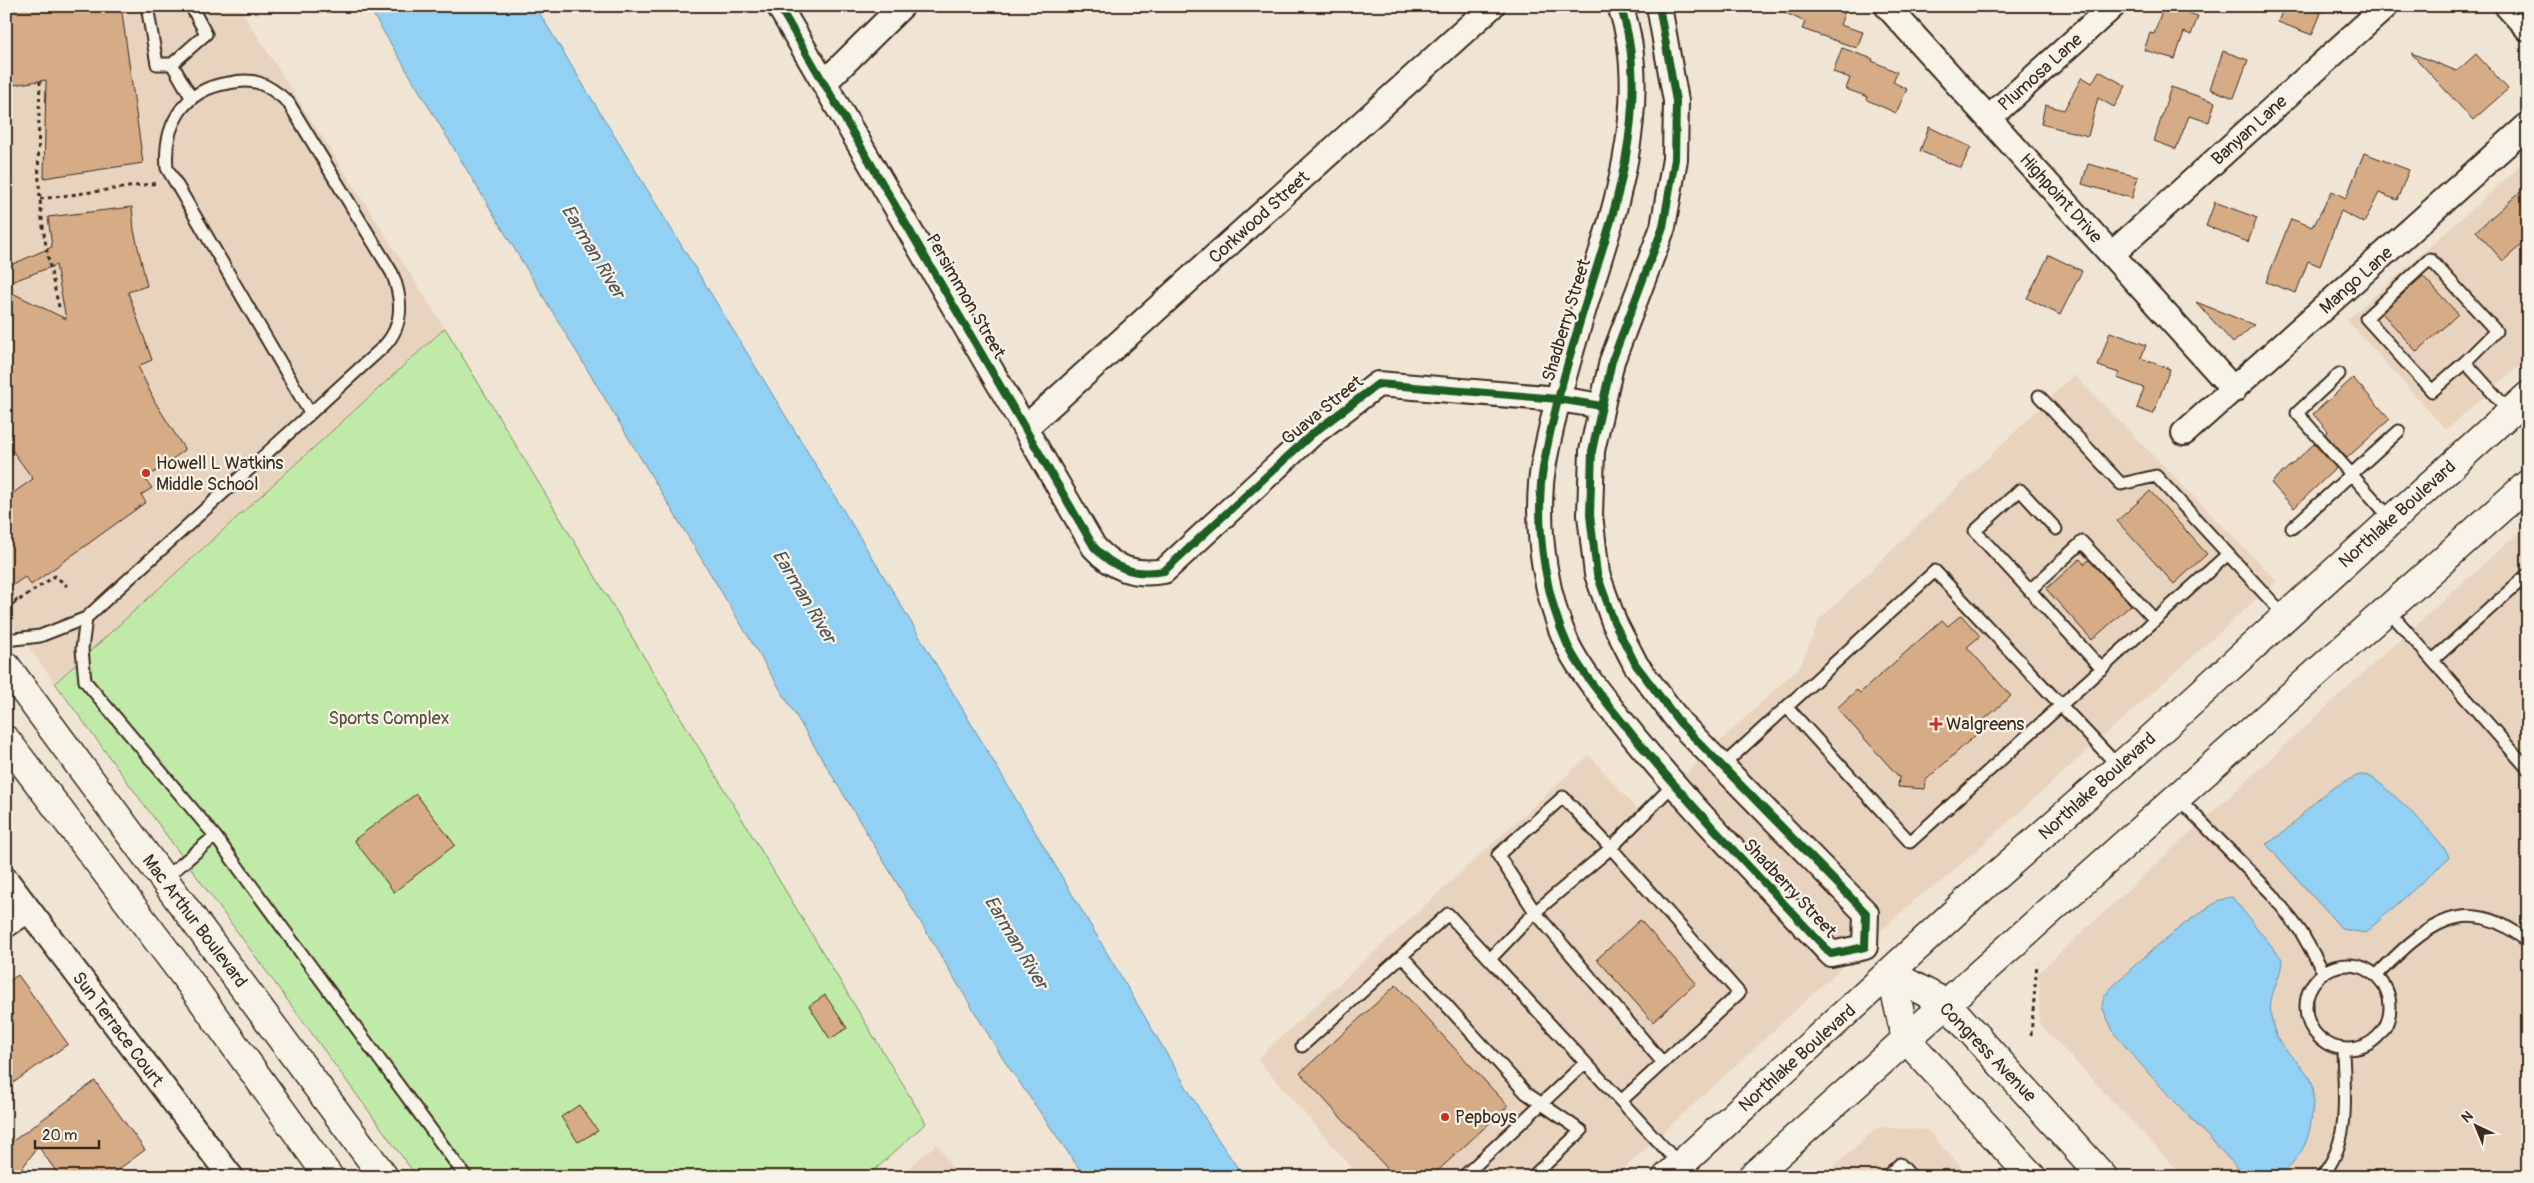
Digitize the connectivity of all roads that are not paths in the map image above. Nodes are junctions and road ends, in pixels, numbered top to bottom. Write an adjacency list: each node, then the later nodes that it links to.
1 (147, 6): 11 (lane)
2 (191, 6): 11 (lane)
3 (780, 6): 12 (street, Persimmon Street)
4 (902, 6): 12 (street)
5 (1492, 6): 25 (street, Corkwood Street)
6 (1620, 6): 21 (street, Shadberry Street)
7 (1659, 6): 23 (street, Shadberry Street)
8 (1887, 6): 14 (street, Highpoint Drive)
9 (2113, 6): 14 (street, Plumosa Lane)
10 (2386, 6): 16 (street, Banyan Lane)
11 (172, 64): 13 (lane)
12 (824, 83): 25 (street, Persimmon Street)
13 (192, 97): 24 (lane); 24 (lane)
14 (1989, 118): 16 (street, Highpoint Drive)
15 (2528, 125): 19 (street, Mango Lane)
16 (2112, 254): 19 (street, Highpoint Drive)
17 (2465, 362): 17 (lane); 22 (lane)
18 (2339, 374): 28 (lane)
19 (2234, 390): 27 (street, Mango Lane)
20 (2040, 396): 33 (lane)
21 (1558, 399): 23 (street, Guava Street); 34 (street, Guava Street); 51 (street, Shadberry Street)
22 (2519, 404): 30 (main road, Northlake Boulevard)
23 (1602, 406): 48 (street, Shadberry Street)
24 (310, 413): 39 (lane)
25 (1025, 428): 34 (street, Persimmon Street)
26 (2399, 431): 28 (lane)
27 (2184, 433)
28 (2352, 474): 30 (lane); 31 (lane)
29 (2528, 484): 37 (main road)
30 (2392, 520): 38 (main road, Northlake Boulevard)
31 (2292, 528)
32 (2056, 529): 36 (lane)
33 (2228, 554): 38 (lane); 40 (lane)
34 (1148, 574)
35 (2528, 574): 42 (lane)
36 (2030, 590): 40 (lane); 44 (lane)
37 (2388, 610): 42 (lane); 52 (main road)
38 (2285, 616): 49 (main road, Northlake Boulevard)
39 (86, 618): 41 (lane); 53 (lane)
40 (2155, 620): 44 (lane)
41 (6, 640)
42 (2433, 660): 50 (lane)
43 (6, 666): 55 (main road, Mac Arthur Boulevard)
44 (2102, 669): 45 (lane)
45 (2062, 706): 46 (lane); 46 (lane); 49 (lane)
46 (1787, 707): 48 (lane)
47 (6, 740): 77 (main road)
48 (1721, 767): 61 (street, Shadberry Street)
49 (2119, 767): 65 (main road, Northlake Boulevard)
50 (2528, 769)
51 (1673, 785): 54 (lane); 61 (street, Shadberry Street)
52 (2178, 798): 64 (lane); 67 (main road)
53 (215, 836): 55 (lane); 79 (lane)
54 (1611, 848): 58 (lane); 58 (lane); 72 (lane)
55 (164, 879): 78 (main road, Mac Arthur Boulevard)
56 (6, 880): 57 (street, Sun Terrace Court)
57 (28, 910): 59 (street); 76 (street, Sun Terrace Court)
58 (1535, 912): 63 (lane); 72 (lane)
59 (6, 925)
60 (2528, 942): 66 (lane)
61 (1865, 947): 65 (street)
62 (1402, 956): 63 (lane); 69 (lane); 74 (lane)
63 (1490, 959): 71 (lane)
64 (2323, 971): 66 (lane); 70 (lane)
65 (1890, 974): 67 (main road, Congress Avenue); 68 (main road); 75 (main road, Northlake Boulevard)
66 (2377, 975): 70 (lane)
67 (1947, 1004): 68 (main road); 86 (main road, Congress Avenue)
68 (1906, 1039): 82 (main road); 85 (main road)
69 (1302, 1046)
70 (2343, 1049): 87 (lane)
71 (1585, 1063): 73 (lane); 74 (lane)
72 (1663, 1063): 73 (lane)
73 (1621, 1101): 75 (lane)
74 (1541, 1104): 80 (lane); 81 (lane)
75 (1674, 1171)
76 (228, 1176)
77 (329, 1177)
78 (384, 1177)
79 (466, 1177)
80 (1463, 1177)
81 (1532, 1177)
82 (1752, 1177)
83 (1886, 1177): 84 (lane)
84 (1912, 1177)
85 (2032, 1177)
86 (2103, 1177)
87 (2321, 1177)

